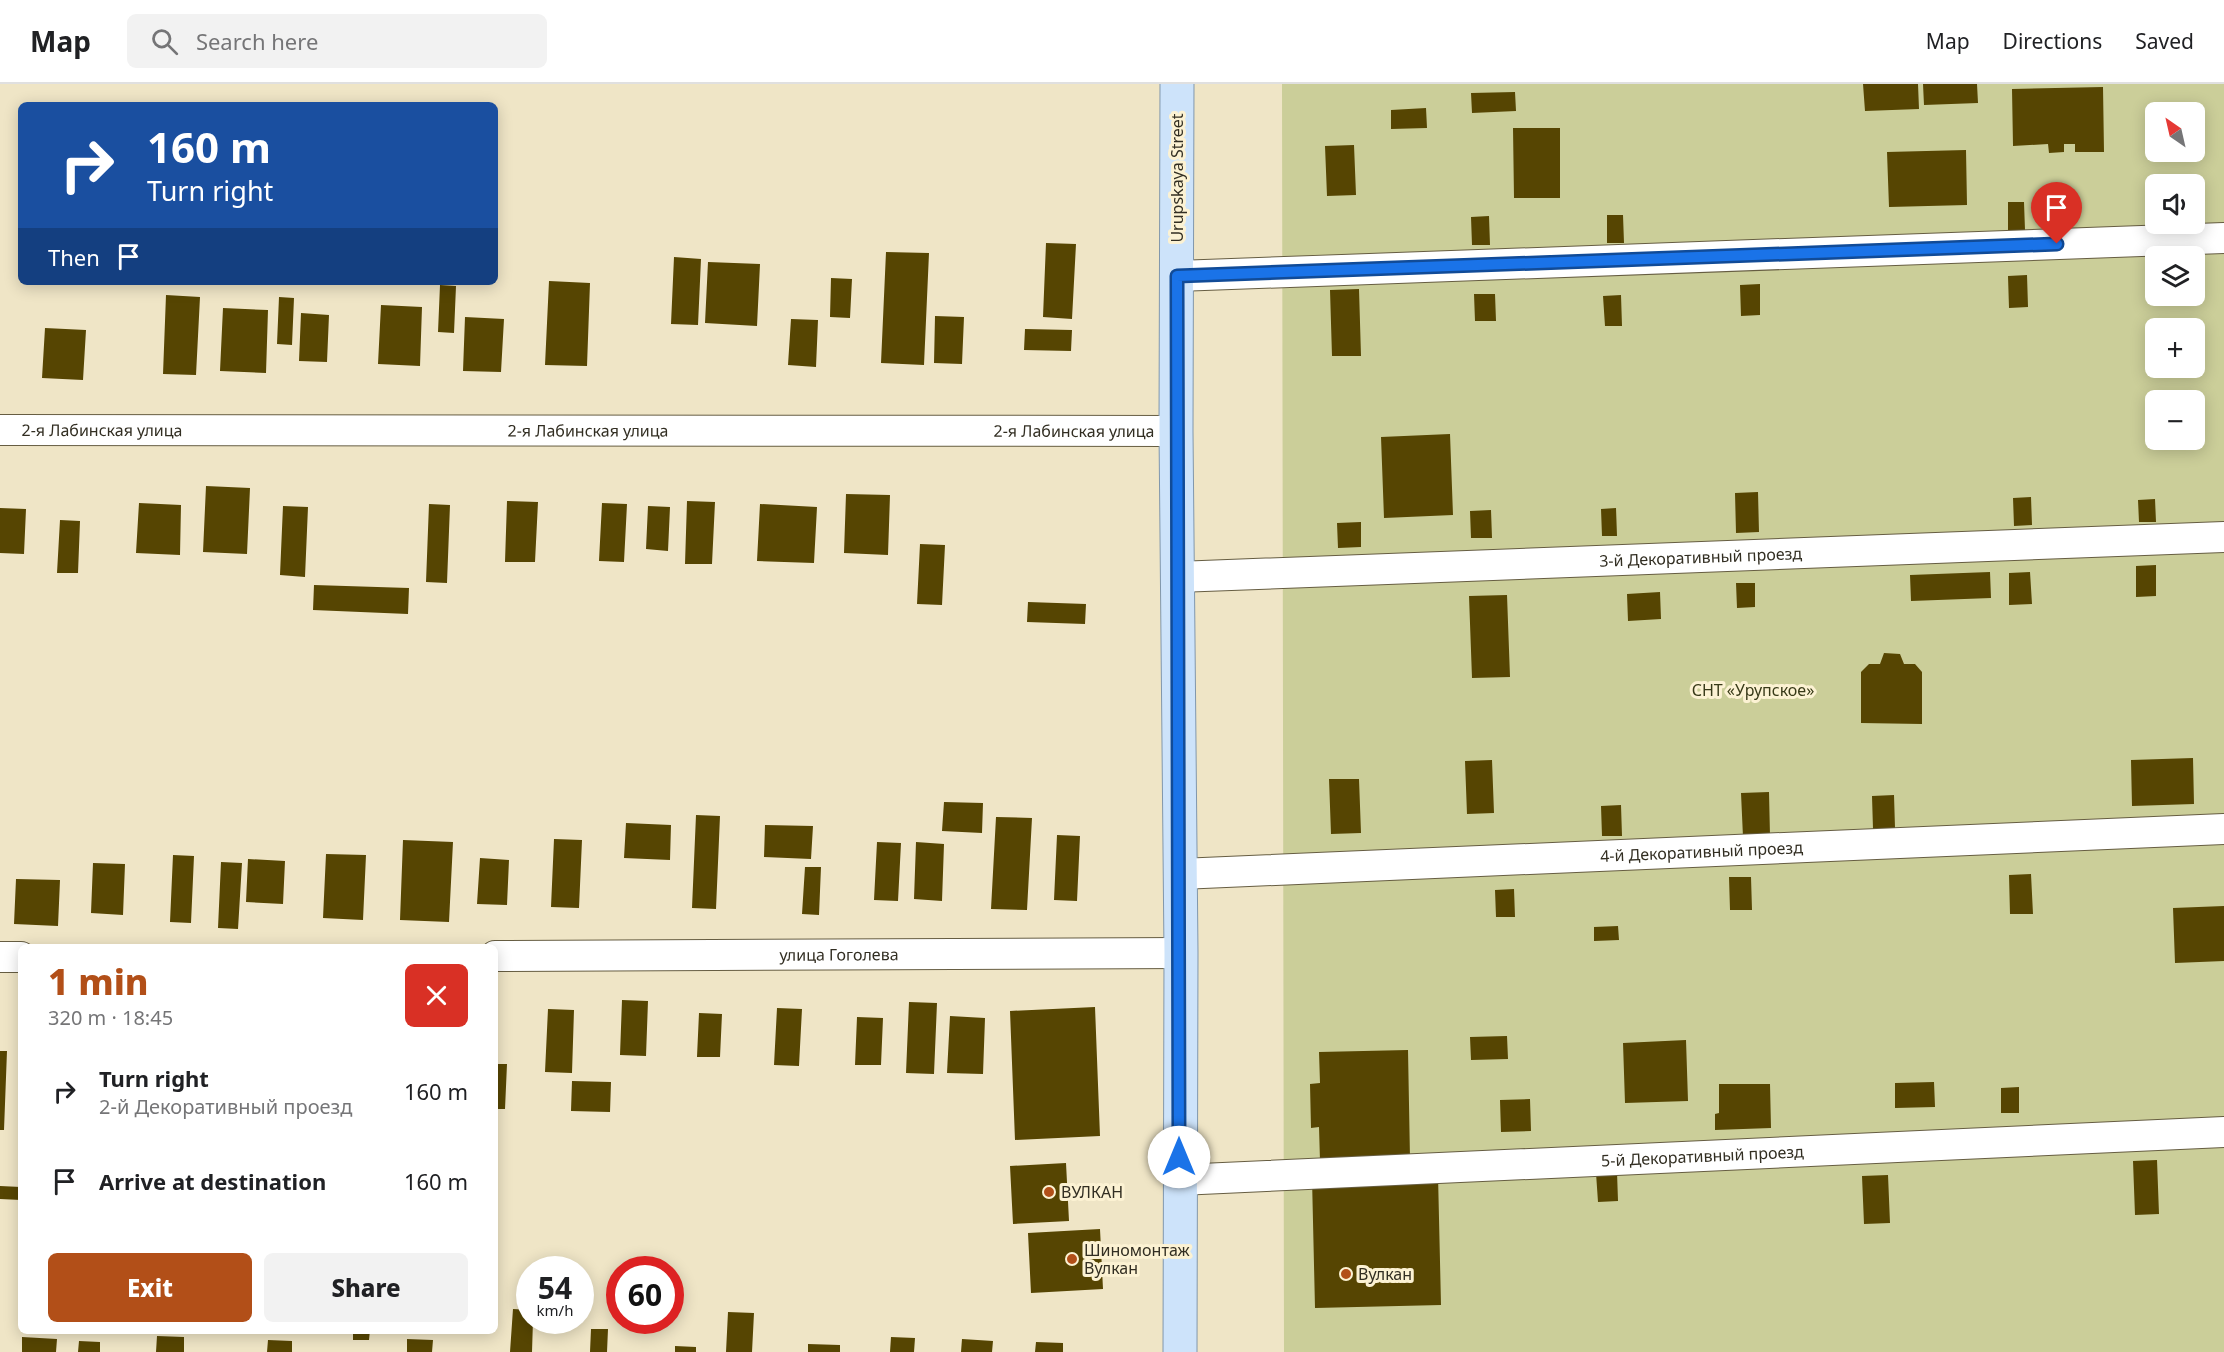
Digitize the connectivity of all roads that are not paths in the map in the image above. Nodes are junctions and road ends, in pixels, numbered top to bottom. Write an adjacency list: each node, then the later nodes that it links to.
1 (1177, 84): 3 (main road, Urupskaya Street)
2 (2224, 238): 3 (street)
3 (1177, 276): 5 (main road, Urupskaya Street)
4 (0, 430): 5 (street, 2-я Лабинская улица)
5 (1176, 431): 7 (main road, Urupskaya Street)
6 (2224, 537): 7 (street, 3-й Декоративный проезд)
7 (1177, 577): 9 (main road, Urupskaya Street)
8 (2224, 830): 9 (street, 4-й Декоративный проезд)
9 (1180, 874): 10 (main road, Urupskaya Street)
10 (1181, 953): 11 (street, улица Гоголева); 15 (main road, Urupskaya Street)
11 (498, 956)
12 (0, 957): 13 (street)
13 (18, 957)
14 (2224, 1132): 15 (street, 5-й Декоративный проезд)
15 (1179, 1180): 16 (main road, Urupskaya Street)
16 (1180, 1352)

